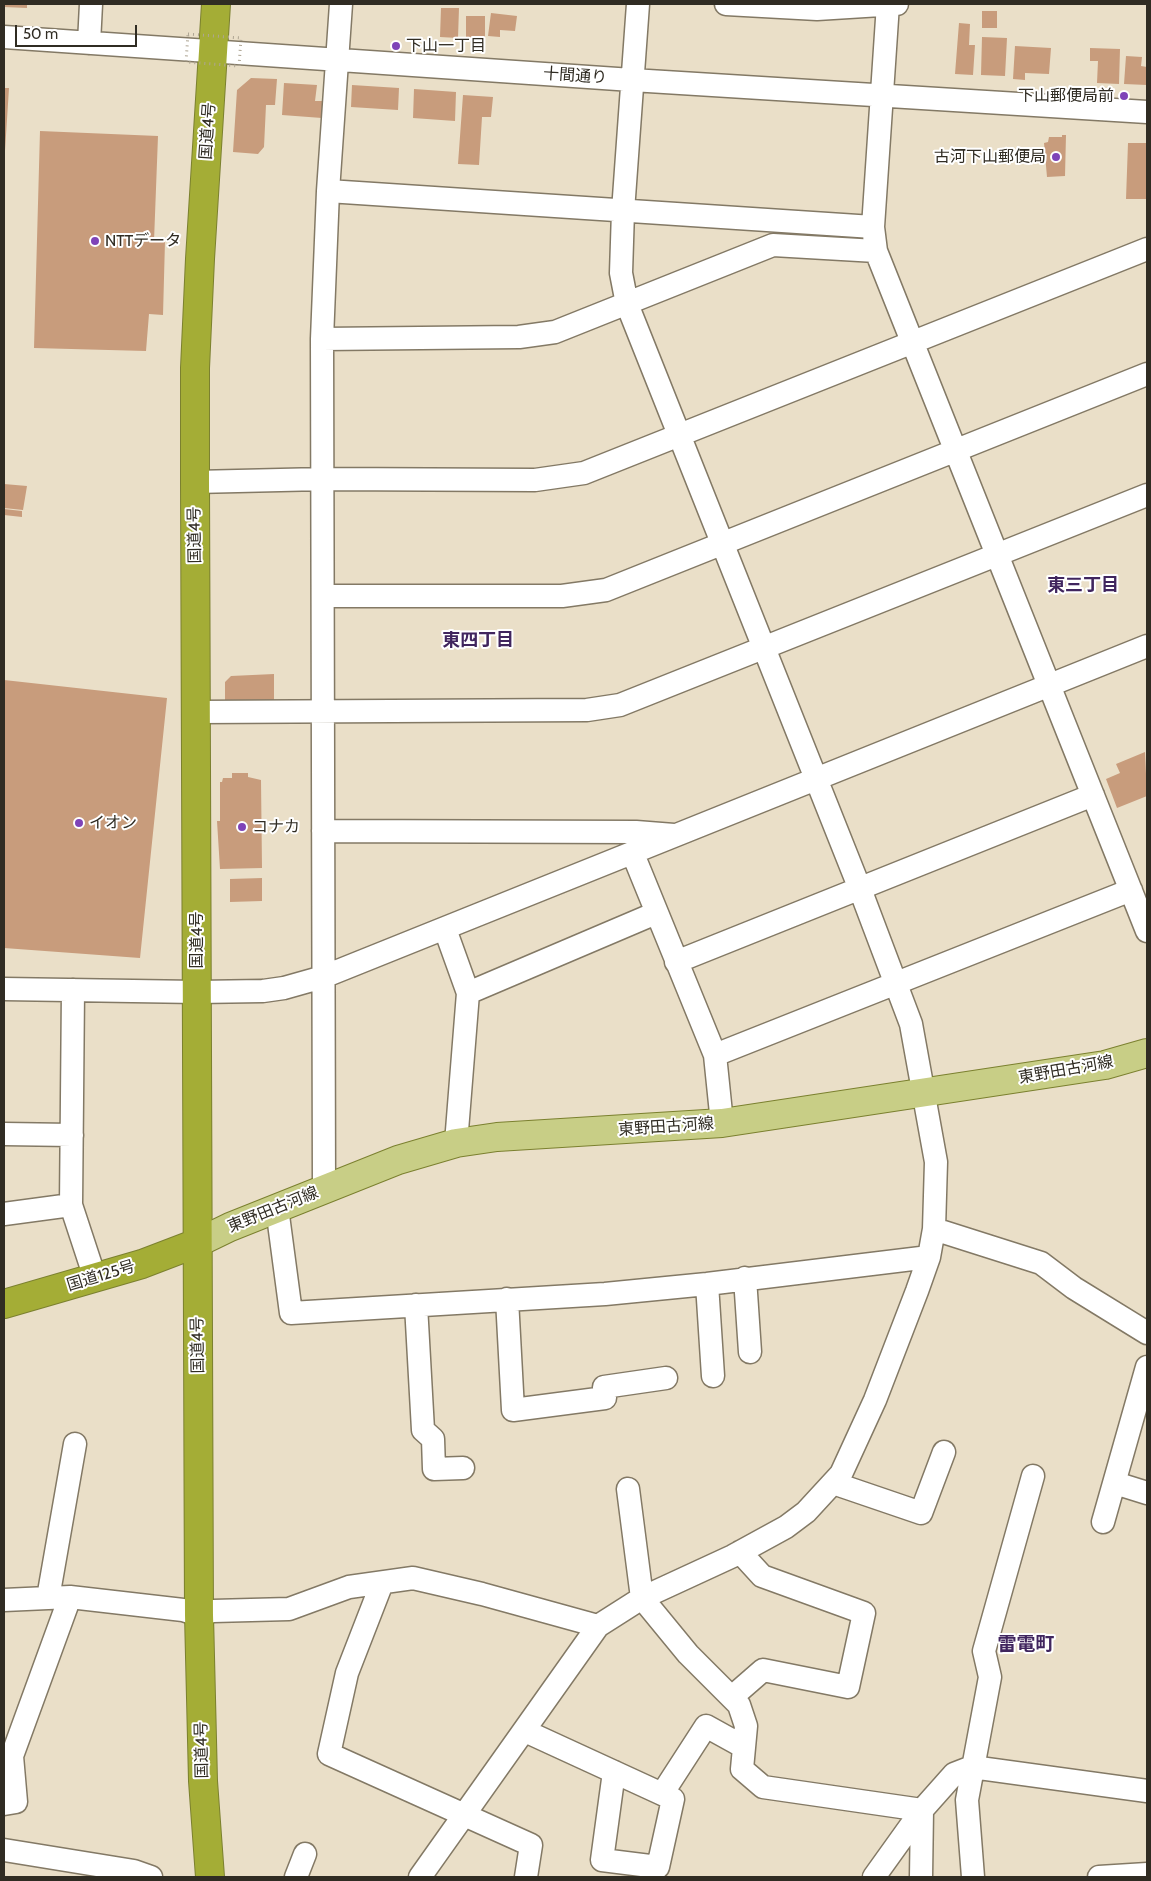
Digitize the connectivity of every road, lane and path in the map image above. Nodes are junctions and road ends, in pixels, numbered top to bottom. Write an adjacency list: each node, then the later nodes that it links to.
1 (91, 4): 9 (street)
2 (216, 4): 10 (highway, 国道4号)
3 (341, 4): 11 (street)
4 (638, 4): 12 (street)
5 (726, 4): 6 (street)
6 (891, 4): 13 (street)
7 (4, 37): 9 (street, 十間通り)
8 (240, 38): 8 (path, bridge)
9 (89, 43): 10 (street, 十間通り)
10 (214, 51): 11 (street, 十間通り); 27 (highway, 国道4号)
11 (338, 59): 12 (street, 十間通り); 15 (street)
12 (632, 80): 13 (street, 十間通り); 16 (street)
13 (883, 96): 14 (street, 十間通り); 17 (street)
14 (1147, 112)
15 (328, 191): 16 (street); 21 (street)
16 (624, 210): 17 (street); 20 (street)
17 (873, 227): 19 (street)
18 (1147, 249): 22 (street)
19 (876, 252): 20 (street); 22 (street)
20 (627, 304): 21 (street); 24 (street)
21 (322, 339): 26 (street)
22 (912, 343): 24 (street); 25 (street)
23 (1147, 374): 25 (street)
24 (678, 434): 26 (street); 29 (street)
25 (954, 451): 29 (street); 30 (street)
26 (323, 479): 27 (street); 31 (street)
27 (194, 482): 35 (highway, 国道4号)
28 (1147, 495): 30 (street)
29 (723, 543): 31 (street); 33 (street)
30 (998, 555): 33 (street); 34 (street)
31 (323, 596): 36 (street)
32 (1147, 646): 34 (street)
33 (764, 648): 36 (street); 37 (street)
34 (1050, 686): 37 (street); 38 (street)
35 (197, 712): 36 (street); 52 (highway, 国道4号)
36 (324, 712): 39 (street)
37 (816, 780): 40 (street); 42 (street)
38 (1093, 796): 42 (street); 43 (street)
39 (323, 831): 40 (street); 48 (street)
40 (677, 836): 41 (street)
41 (633, 854): 44 (street); 45 (street)
42 (860, 889): 47 (street); 49 (street)
43 (1131, 890): 46 (street); 49 (street)
44 (656, 913): 47 (street); 53 (street)
45 (445, 929): 48 (street); 53 (street)
46 (1147, 929)
47 (676, 962): 54 (street)
48 (324, 977): 52 (street); 61 (street)
49 (895, 984): 54 (street); 56 (street)
50 (4, 989): 51 (street)
51 (74, 990): 52 (street); 59 (street)
52 (197, 992): 66 (highway, 国道4号)
53 (468, 992): 60 (street)
54 (715, 1055): 57 (street)
55 (1144, 1057): 56 (main road, 東野田古河線)
56 (923, 1094): 57 (main road, 東野田古河線); 65 (street)
57 (722, 1123): 60 (main road, 東野田古河線)
58 (4, 1134): 59 (street)
59 (72, 1135): 62 (street)
60 (456, 1143): 61 (main road, 東野田古河線)
61 (324, 1190): 63 (main road, 東野田古河線)
62 (71, 1205): 64 (street); 68 (street)
63 (277, 1208): 66 (main road, 東野田古河線); 73 (street)
64 (4, 1214)
65 (934, 1229): 67 (street); 74 (street)
66 (198, 1243): 68 (highway, 国道125号); 93 (highway, 国道4号)
67 (929, 1257): 69 (street); 83 (street)
68 (95, 1278): 72 (highway, 国道125号)
69 (745, 1278): 70 (street); 75 (street)
70 (707, 1284): 71 (street); 77 (street)
71 (507, 1299): 73 (street); 78 (street)
72 (4, 1304)
73 (416, 1305): 81 (street)
74 (1147, 1333)
75 (750, 1352)
76 (1147, 1367): 84 (street)
77 (713, 1376)
78 (666, 1378)
79 (75, 1444): 90 (street)
80 (944, 1452): 83 (street)
81 (463, 1468)
82 (1033, 1476): 98 (street)
83 (833, 1482): 88 (street)
84 (1115, 1482): 86 (street); 87 (street)
85 (628, 1489): 91 (street)
86 (1147, 1493)
87 (1103, 1522)
88 (740, 1552): 91 (street); 95 (street)
89 (382, 1582): 93 (street); 94 (street); 104 (street)
90 (59, 1597): 92 (street); 93 (street); 102 (street)
91 (642, 1598): 94 (street); 95 (street)
92 (4, 1600)
93 (199, 1614): 109 (highway, 国道4号)
94 (598, 1626): 96 (street)
95 (732, 1697): 97 (street)
96 (525, 1731): 99 (street); 104 (street)
97 (744, 1747): 101 (street); 103 (street)
98 (972, 1767): 100 (street); 103 (street); 115 (street)
99 (614, 1772): 101 (street); 101 (street)
100 (1147, 1791)
101 (662, 1794)
102 (4, 1804)
103 (922, 1810): 113 (street); 114 (street)
104 (464, 1813): 111 (street); 112 (street)
105 (4, 1850): 108 (street)
106 (305, 1854): 110 (street)
107 (1147, 1874): 116 (street)
108 (151, 1877)
109 (210, 1877)
110 (296, 1877)
111 (420, 1877)
112 (526, 1877)
113 (874, 1877)
114 (921, 1877)
115 (972, 1877)
116 (1100, 1877)

